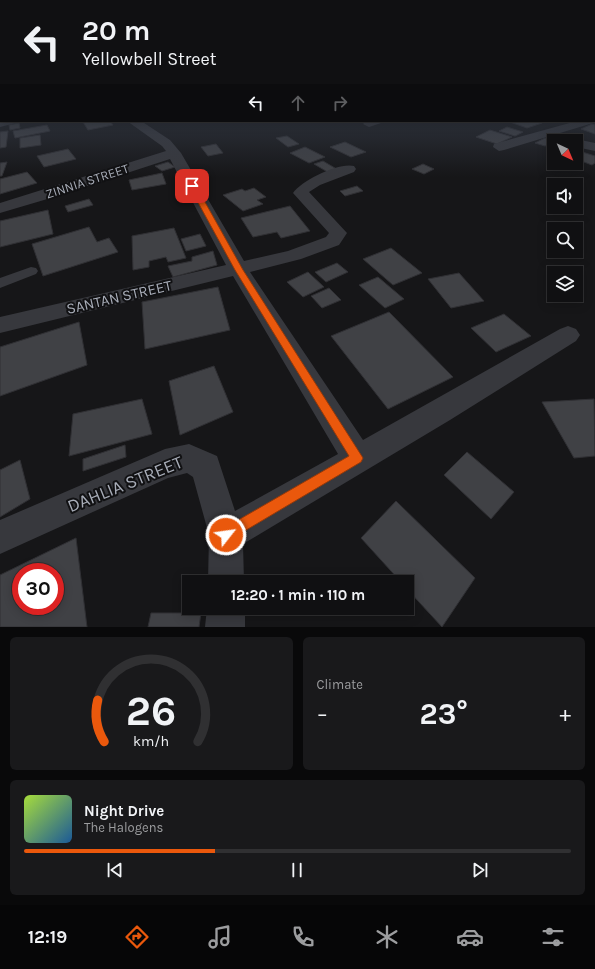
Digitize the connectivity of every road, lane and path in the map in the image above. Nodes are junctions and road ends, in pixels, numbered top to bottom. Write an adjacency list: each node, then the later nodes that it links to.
1 (134, 122): 10 (street)
2 (546, 122): 4 (street)
3 (585, 122): 4 (street)
4 (562, 128): 5 (street)
5 (546, 133): 6 (street); 8 (street)
6 (549, 134)
7 (583, 144): 9 (street)
8 (499, 147)
9 (595, 147)
10 (174, 153): 12 (street, ZINNIA STREET); 13 (street)
11 (350, 169): 13 (street, SANTAN STREET)
12 (0, 208)
13 (239, 270): 16 (street, SANTAN STREET); 18 (street)
14 (31, 271): 15 (lane)
15 (0, 283)
16 (0, 325)
17 (568, 335): 18 (street)
18 (357, 458): 19 (street)
19 (226, 535): 20 (street, DAHLIA STREET); 21 (street, DAHLIA STREET)
20 (0, 537)
21 (226, 575)
22 (226, 615): 23 (street)
23 (225, 627)

